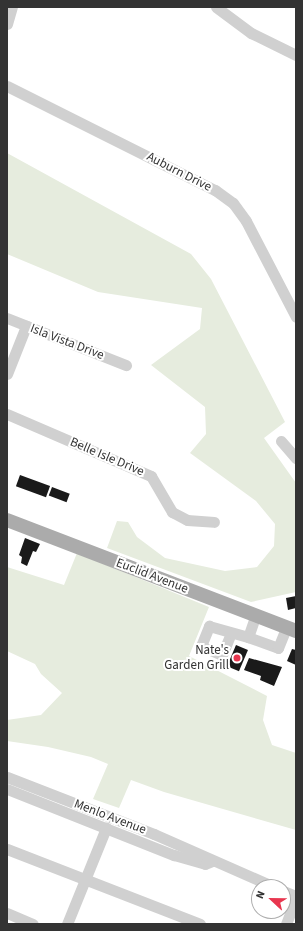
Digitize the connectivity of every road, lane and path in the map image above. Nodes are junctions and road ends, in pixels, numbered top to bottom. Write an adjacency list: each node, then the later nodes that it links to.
1 (12, 7): 3 (street)
2 (216, 7): 4 (street)
3 (7, 24)
4 (296, 55)
5 (7, 86): 6 (street, Auburn Drive)
6 (296, 317)
7 (7, 318): 8 (street, Isla Vista Drive)
8 (26, 326): 9 (street, Isla Vista Drive); 10 (street)
9 (126, 365)
10 (7, 374)
11 (7, 414): 15 (street, Belle Isle Drive)
12 (280, 441): 13 (street)
13 (296, 458)
14 (7, 520): 16 (main road, Euclid Avenue)
15 (214, 522)
16 (255, 617): 17 (main road, Euclid Avenue); 19 (street)
17 (291, 630): 19 (street)
18 (231, 633): 19 (street)
19 (248, 637)
20 (7, 777): 24 (street, Menlo Avenue)
21 (7, 789): 22 (street, Menlo Avenue)
22 (106, 828): 24 (street, Menlo Avenue); 26 (street)
23 (7, 849): 26 (street)
24 (212, 861): 25 (street, Menlo Avenue)
25 (255, 879)
26 (85, 880): 30 (street); 31 (street)
27 (296, 897): 32 (street)
28 (7, 914): 29 (street)
29 (33, 924)
30 (67, 924)
31 (200, 924)
32 (286, 924)

